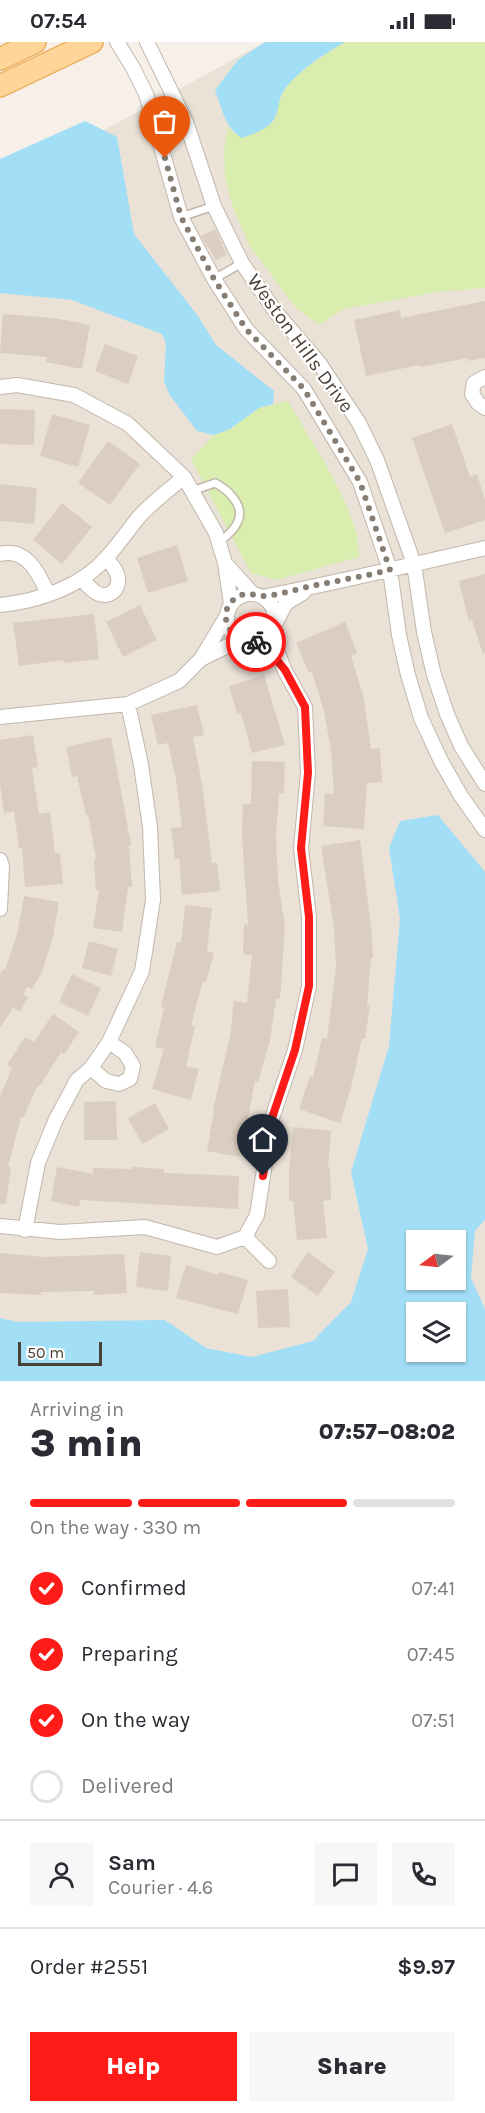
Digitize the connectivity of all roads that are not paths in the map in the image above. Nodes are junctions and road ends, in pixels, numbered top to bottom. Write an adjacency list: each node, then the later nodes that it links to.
1 (35, 42): 5 (main road)
2 (92, 42): 6 (main road)
3 (117, 42): 8 (street, Weston Hills Drive)
4 (147, 42): 7 (street, Weston Hills Drive)
5 (0, 59)
6 (0, 86)
7 (214, 206): 8 (lane); 9 (street, Weston Hills Drive)
8 (181, 217): 10 (street, Weston Hills Drive)
9 (242, 263): 10 (lane); 21 (street, Weston Hills Drive)
10 (214, 279): 22 (street, Weston Hills Drive)
11 (485, 377): 13 (street)
12 (0, 387): 14 (street)
13 (485, 408)
14 (184, 477): 15 (street); 19 (street)
15 (192, 491): 16 (street); 16 (lane)
16 (219, 543): 20 (street)
17 (485, 548): 21 (street)
18 (0, 554): 25 (street)
19 (106, 558): 23 (street); 23 (street)
20 (225, 563): 26 (street); 28 (street)
21 (414, 564): 22 (street); 36 (street, Weston Hills Drive)
22 (390, 570): 24 (street); 37 (street, Weston Hills Drive)
23 (82, 580): 25 (street)
24 (315, 585): 26 (street); 29 (street)
25 (48, 594): 27 (street)
26 (257, 595): 28 (street); 29 (street)
27 (0, 605)
28 (228, 611): 30 (street); 32 (street)
29 (272, 629): 31 (street); 33 (street)
30 (240, 640): 31 (street); 32 (street)
31 (256, 642): 33 (street)
32 (201, 659): 34 (street)
33 (285, 670): 44 (street)
34 (128, 704): 35 (street); 40 (street)
35 (0, 717)
36 (485, 784)
37 (485, 830)
38 (0, 860): 39 (street)
39 (0, 909)
40 (109, 1042): 41 (street); 41 (street)
41 (91, 1068): 43 (street)
42 (0, 1226): 43 (street)
43 (25, 1230): 44 (street)
44 (245, 1237): 45 (street)
45 (269, 1261)

